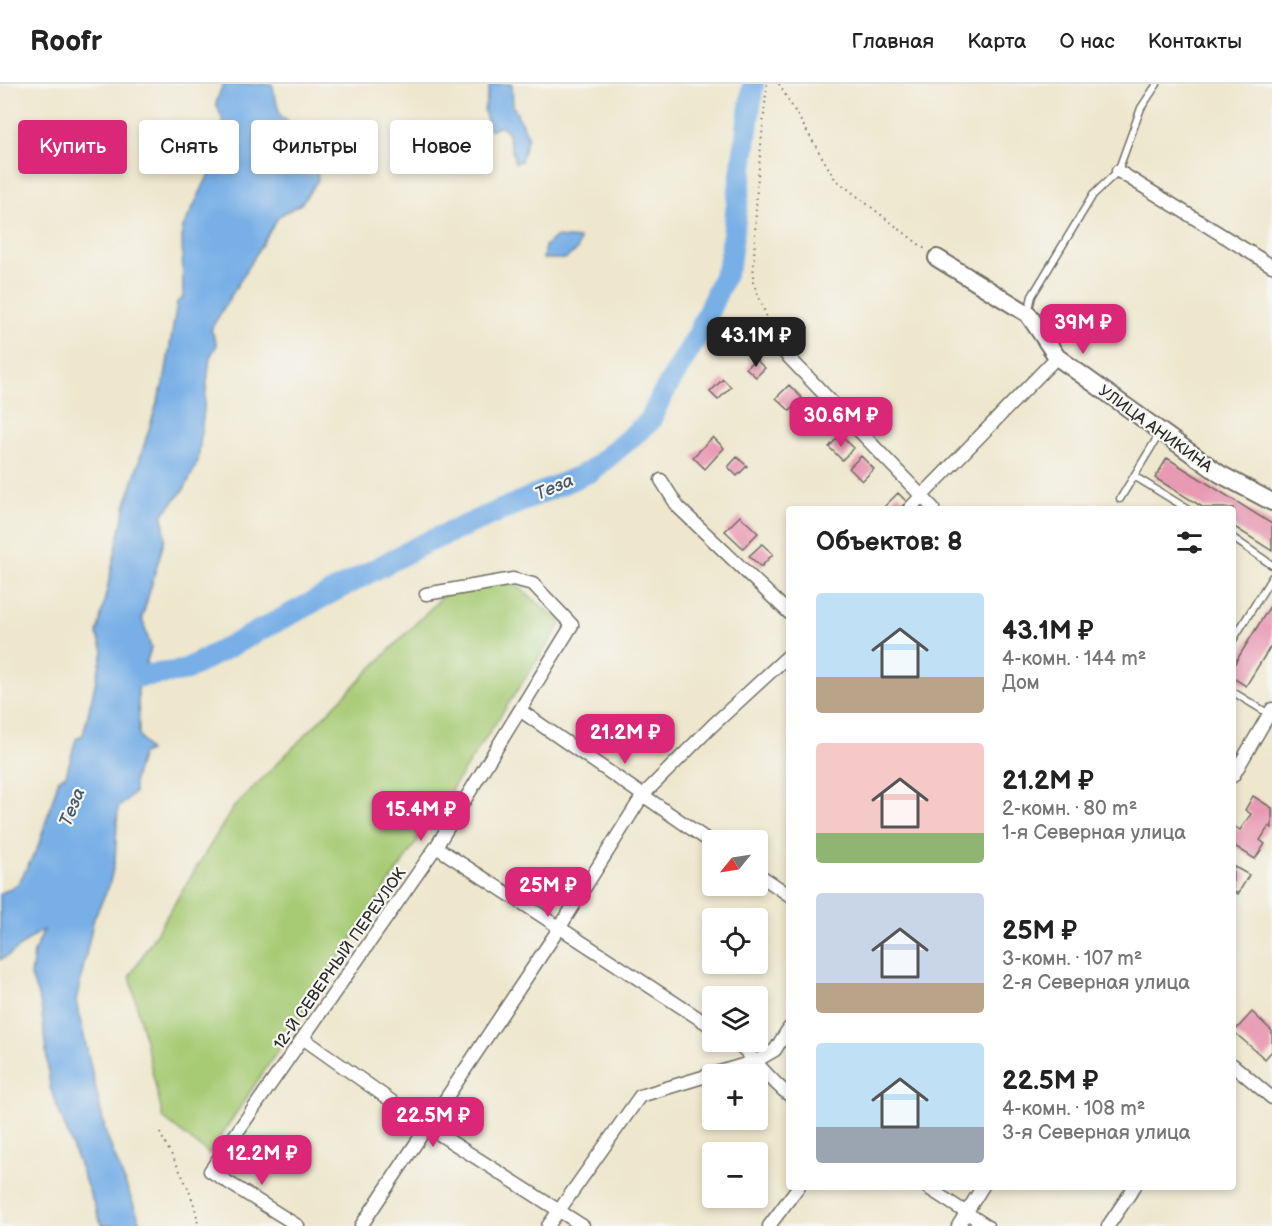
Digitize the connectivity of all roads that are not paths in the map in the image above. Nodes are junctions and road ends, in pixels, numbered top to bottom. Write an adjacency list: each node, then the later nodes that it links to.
1 (1157, 84): 2 (lane)
2 (1118, 171): 4 (street); 5 (lane)
3 (937, 258): 5 (street, УЛИЦА АНИКИНА)
4 (1272, 266)
5 (1028, 314): 7 (street, УЛИЦА АНИКИНА)
6 (779, 347): 11 (street)
7 (1057, 357): 8 (street, УЛИЦА АНИКИНА); 11 (street)
8 (1161, 432): 9 (lane); 13 (street, УЛИЦА АНИКИНА)
9 (1134, 476): 12 (lane); 16 (lane)
10 (660, 480): 21 (street)
11 (921, 497): 14 (street); 15 (street)
12 (1120, 499)
13 (1272, 502)
14 (912, 506)
15 (931, 506)
16 (1183, 506)
17 (1236, 540): 18 (lane)
18 (1272, 565)
19 (1272, 577): 22 (lane)
20 (426, 594): 25 (street, 12-Й СЕВЕРНЫЙ ПЕРЕУЛОК)
21 (786, 610)
22 (1236, 635)
23 (786, 658): 28 (street)
24 (1236, 694): 26 (lane)
25 (521, 711): 28 (street); 30 (street, 12-Й СЕВЕРНЫЙ ПЕРЕУЛОК)
26 (1270, 712): 27 (street)
27 (1236, 771)
28 (643, 795): 29 (street); 33 (street)
29 (702, 836)
30 (436, 847): 33 (street); 36 (street, 12-Й СЕВЕРНЫЙ ПЕРЕУЛОК)
31 (768, 881): 32 (street)
32 (786, 893)
33 (560, 927): 34 (street); 42 (street)
34 (702, 1020)
35 (786, 1033): 38 (street)
36 (304, 1039): 42 (street); 49 (street, 12-Й СЕВЕРНЫЙ ПЕРЕУЛОК)
37 (747, 1052): 38 (street)
38 (756, 1061): 40 (street); 47 (street)
39 (1236, 1068): 41 (street)
40 (786, 1093)
41 (1272, 1098)
42 (428, 1127): 47 (street); 50 (street)
43 (796, 1190): 53 (street)
44 (931, 1190): 48 (street)
45 (981, 1190): 48 (street)
46 (1132, 1190): 56 (street)
47 (558, 1210): 51 (street); 52 (street)
48 (967, 1213): 54 (street); 55 (street)
49 (298, 1226)
50 (361, 1226)
51 (548, 1226)
52 (583, 1226)
53 (770, 1226)
54 (958, 1226)
55 (987, 1226)
56 (1108, 1226)

